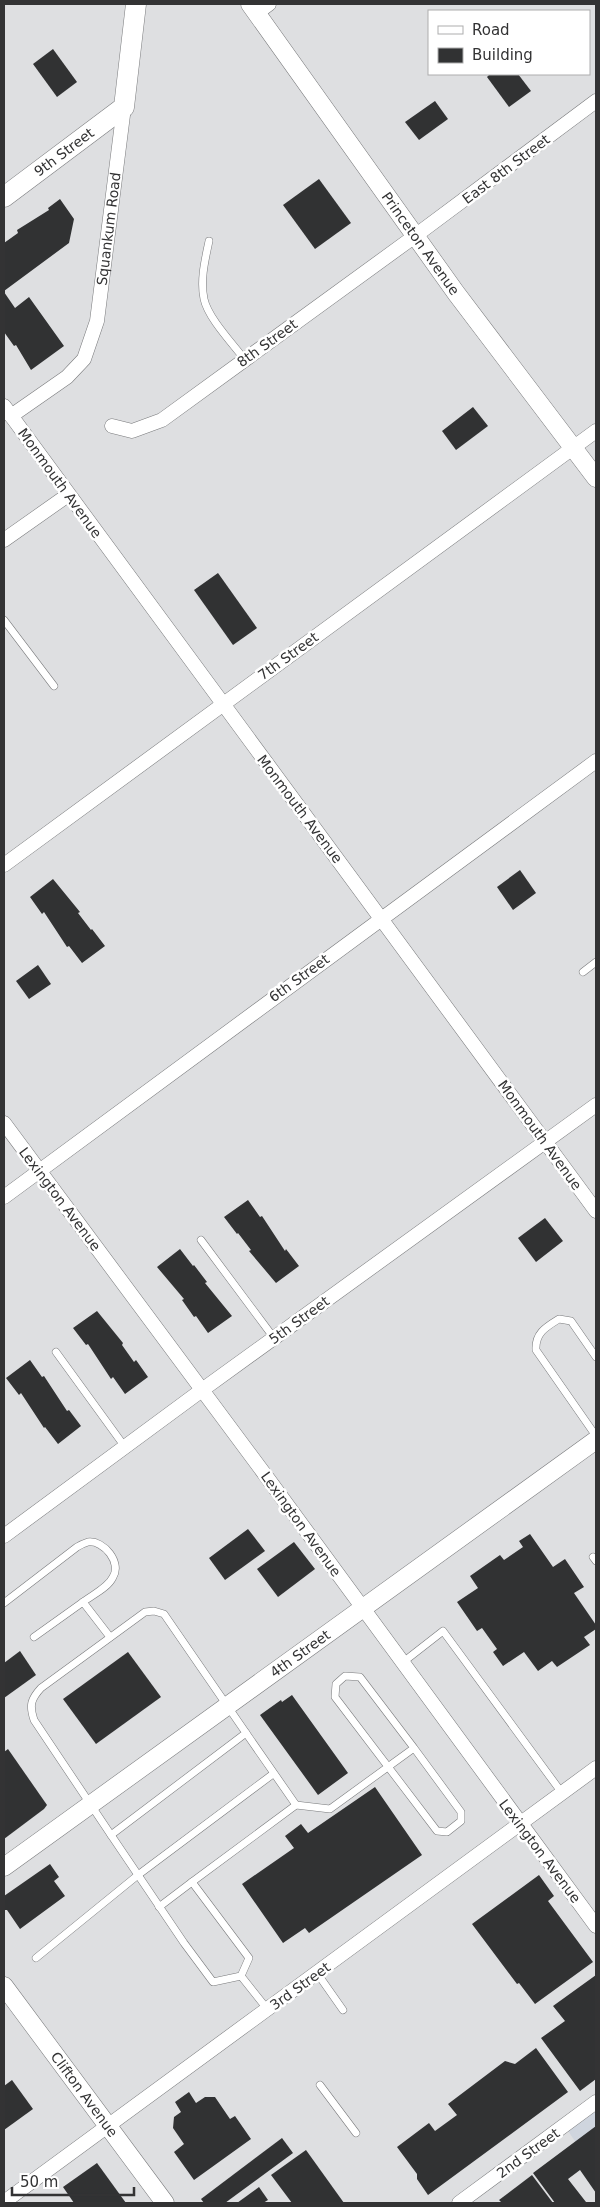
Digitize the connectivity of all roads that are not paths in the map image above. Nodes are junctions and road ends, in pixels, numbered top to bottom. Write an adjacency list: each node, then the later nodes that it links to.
1 (136, 4): 4 (main road, Squankum Road)
2 (259, 7): 6 (street, Princeton Avenue)
3 (596, 101): 6 (street, East 8th Street)
4 (124, 107): 5 (main road, 9th Street); 9 (street, Squankum Road)
5 (4, 197)
6 (415, 236): 8 (street, 8th Street); 12 (street, Princeton Avenue)
7 (209, 241): 8 (lane)
8 (245, 360): 10 (street, 8th Street)
9 (7, 411): 14 (street, Monmouth Avenue)
10 (112, 426)
11 (596, 431): 12 (street, 7th Street)
12 (573, 447): 13 (street, Princeton Avenue); 18 (street, 7th Street)
13 (596, 478)
14 (68, 495): 15 (street); 18 (street, Monmouth Avenue)
15 (4, 540)
16 (4, 620): 17 (lane)
17 (54, 686)
18 (223, 704): 20 (street, 7th Street); 21 (street, Monmouth Avenue)
19 (596, 760): 21 (street, 6th Street)
20 (4, 866)
21 (382, 918): 26 (street, Monmouth Avenue); 27 (street, 6th Street)
22 (596, 962): 23 (lane)
23 (583, 972)
24 (596, 1105): 26 (street, 5th Street)
25 (4, 1124): 27 (street, Lexington Avenue)
26 (546, 1142): 29 (street, Monmouth Avenue); 31 (street, 5th Street)
27 (39, 1171): 28 (street, 6th Street); 34 (street, Lexington Avenue)
28 (4, 1197)
29 (596, 1211)
30 (201, 1240): 31 (lane)
31 (274, 1338): 34 (street, 5th Street)
32 (56, 1352): 37 (lane)
33 (596, 1357): 35 (lane)
34 (202, 1390): 37 (street, 5th Street); 41 (street, Lexington Avenue)
35 (596, 1436)
36 (596, 1440): 41 (street, 4th Street)
37 (125, 1446): 38 (street, 5th Street)
38 (4, 1536)
39 (83, 1602): 40 (lane); 42 (lane); 43 (lane)
40 (4, 1603)
41 (362, 1609): 44 (street, Lexington Avenue); 45 (street, 4th Street)
42 (34, 1637)
43 (110, 1638): 45 (lane); 52 (lane)
44 (402, 1663): 51 (lane); 54 (street, Lexington Avenue)
45 (228, 1706): 46 (lane); 52 (street, 4th Street)
46 (246, 1733): 50 (lane); 55 (lane)
47 (414, 1748): 48 (lane); 48 (lane); 48 (lane)
48 (388, 1767): 53 (lane)
49 (596, 1768): 51 (street, 3rd Street)
50 (272, 1774): 53 (lane); 57 (lane)
51 (562, 1793): 54 (street, 3rd Street)
52 (91, 1805): 55 (lane); 56 (street, 4th Street)
53 (296, 1805): 58 (lane)
54 (520, 1824): 60 (street, Lexington Avenue); 62 (street, 3rd Street)
55 (111, 1835): 57 (lane)
56 (4, 1868)
57 (138, 1875): 59 (lane); 61 (lane)
58 (192, 1882): 59 (lane); 63 (lane)
59 (159, 1907): 63 (lane)
60 (596, 1926)
61 (36, 1958)
62 (317, 1973): 65 (street, 3rd Street); 66 (lane)
63 (241, 1976): 65 (lane)
64 (4, 1986): 69 (street, Clifton Avenue)
65 (268, 2010): 69 (street, 3rd Street)
66 (343, 2010)
67 (320, 2085): 70 (lane)
68 (596, 2102): 73 (street, 2nd Street)
69 (108, 2127): 71 (street, 3rd Street); 72 (street, Clifton Avenue)
70 (356, 2133)
71 (4, 2202)
72 (165, 2203)
73 (459, 2203)

